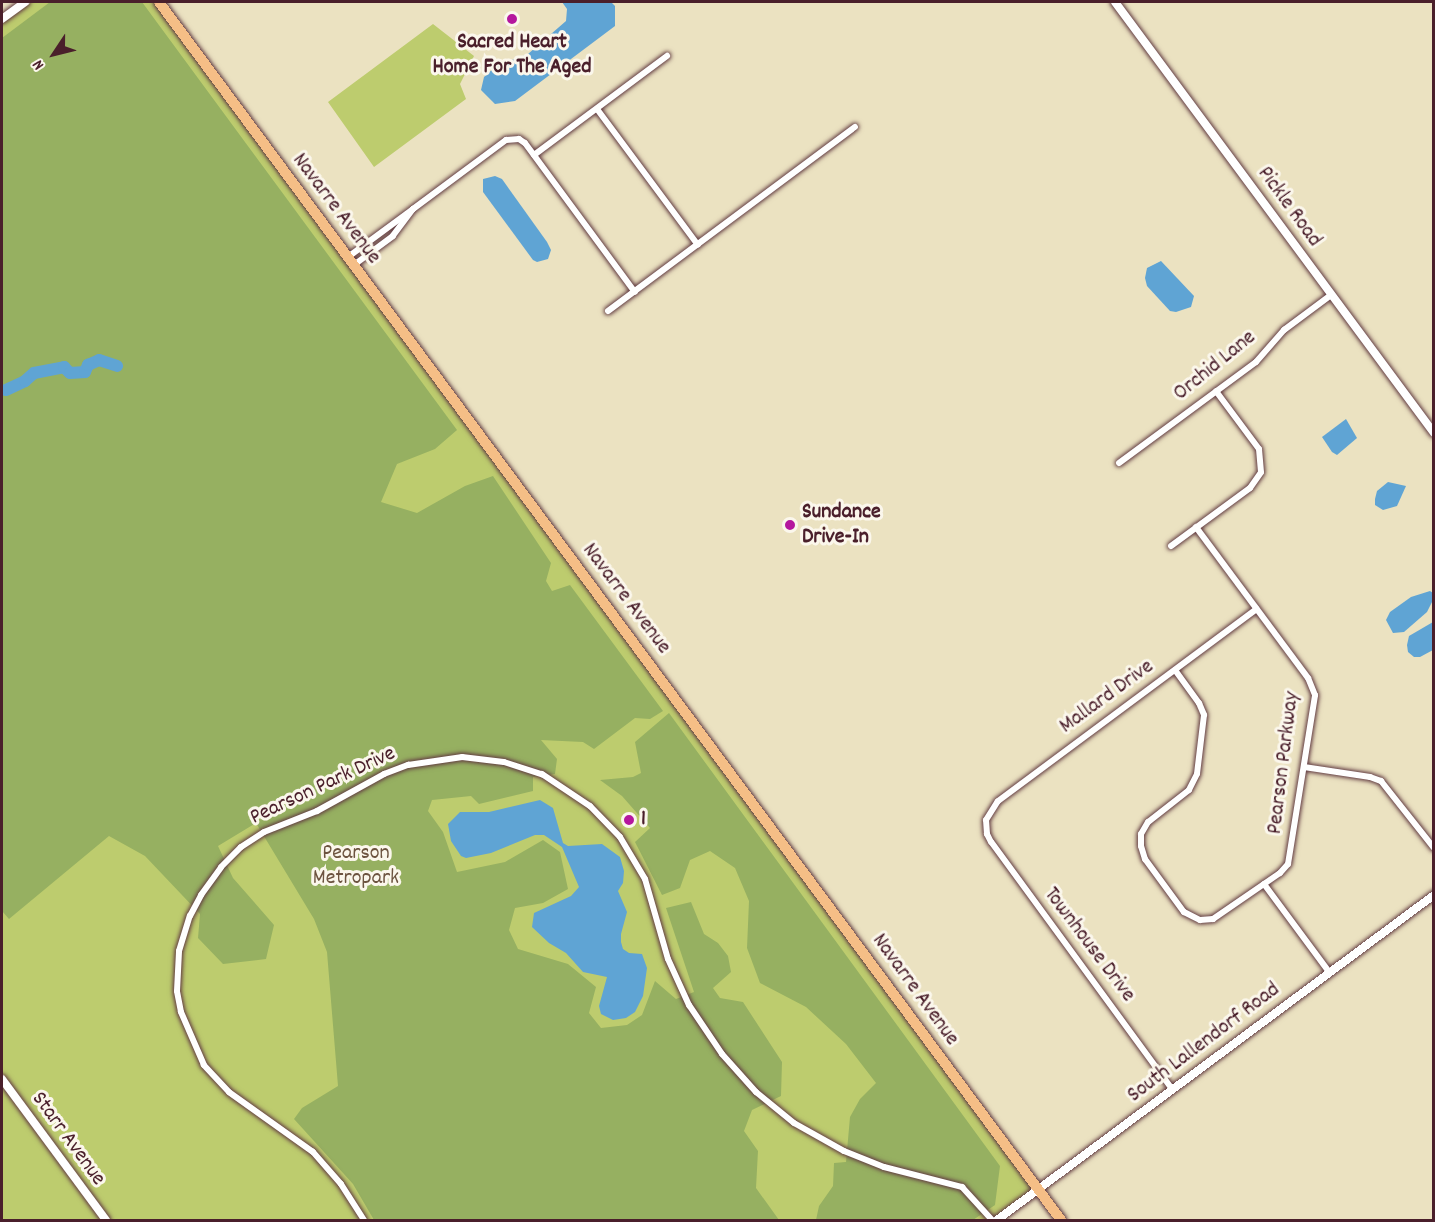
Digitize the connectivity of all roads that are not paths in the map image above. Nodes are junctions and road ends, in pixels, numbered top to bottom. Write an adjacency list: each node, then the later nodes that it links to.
1 (25, 2): 4 (street)
2 (159, 2): 11 (highway, Navarre Avenue)
3 (1115, 2): 13 (street, Pickle Road)
4 (2, 19)
5 (667, 56): 6 (street)
6 (597, 109): 8 (street); 10 (street)
7 (855, 127): 10 (street)
8 (534, 155): 9 (street); 12 (street)
9 (413, 210): 11 (street); 11 (street)
10 (698, 245): 12 (street)
11 (351, 261): 30 (highway, Navarre Avenue)
12 (635, 292): 14 (street)
13 (1330, 295): 15 (street, Orchid Lane); 16 (street, Pickle Road)
14 (608, 311)
15 (1216, 391): 17 (street, Orchid Lane); 18 (street)
16 (1434, 433)
17 (1119, 463)
18 (1196, 527): 19 (street); 20 (street, Pearson Parkway)
19 (1172, 546)
20 (1257, 609): 21 (street, Mallard Drive); 22 (street, Pearson Parkway)
21 (1175, 670): 23 (street, Mallard Drive); 25 (street, Pearson Parkway)
22 (1304, 767): 24 (street); 25 (street, Pearson Parkway)
23 (986, 820): 29 (street, Townhouse Drive)
24 (1434, 848)
25 (1264, 884): 27 (street)
26 (1434, 895): 27 (street, South Lallendorf Road)
27 (1329, 972): 29 (street, South Lallendorf Road)
28 (2, 1079): 31 (street, Starr Avenue)
29 (1172, 1089): 30 (street, South Lallendorf Road)
30 (1039, 1190): 34 (street, South Lallendorf Road); 35 (highway, Navarre Avenue)
31 (106, 1221)
32 (364, 1221): 33 (street, Pearson Park Drive)
33 (992, 1221)
34 (998, 1221)
35 (1061, 1221)

